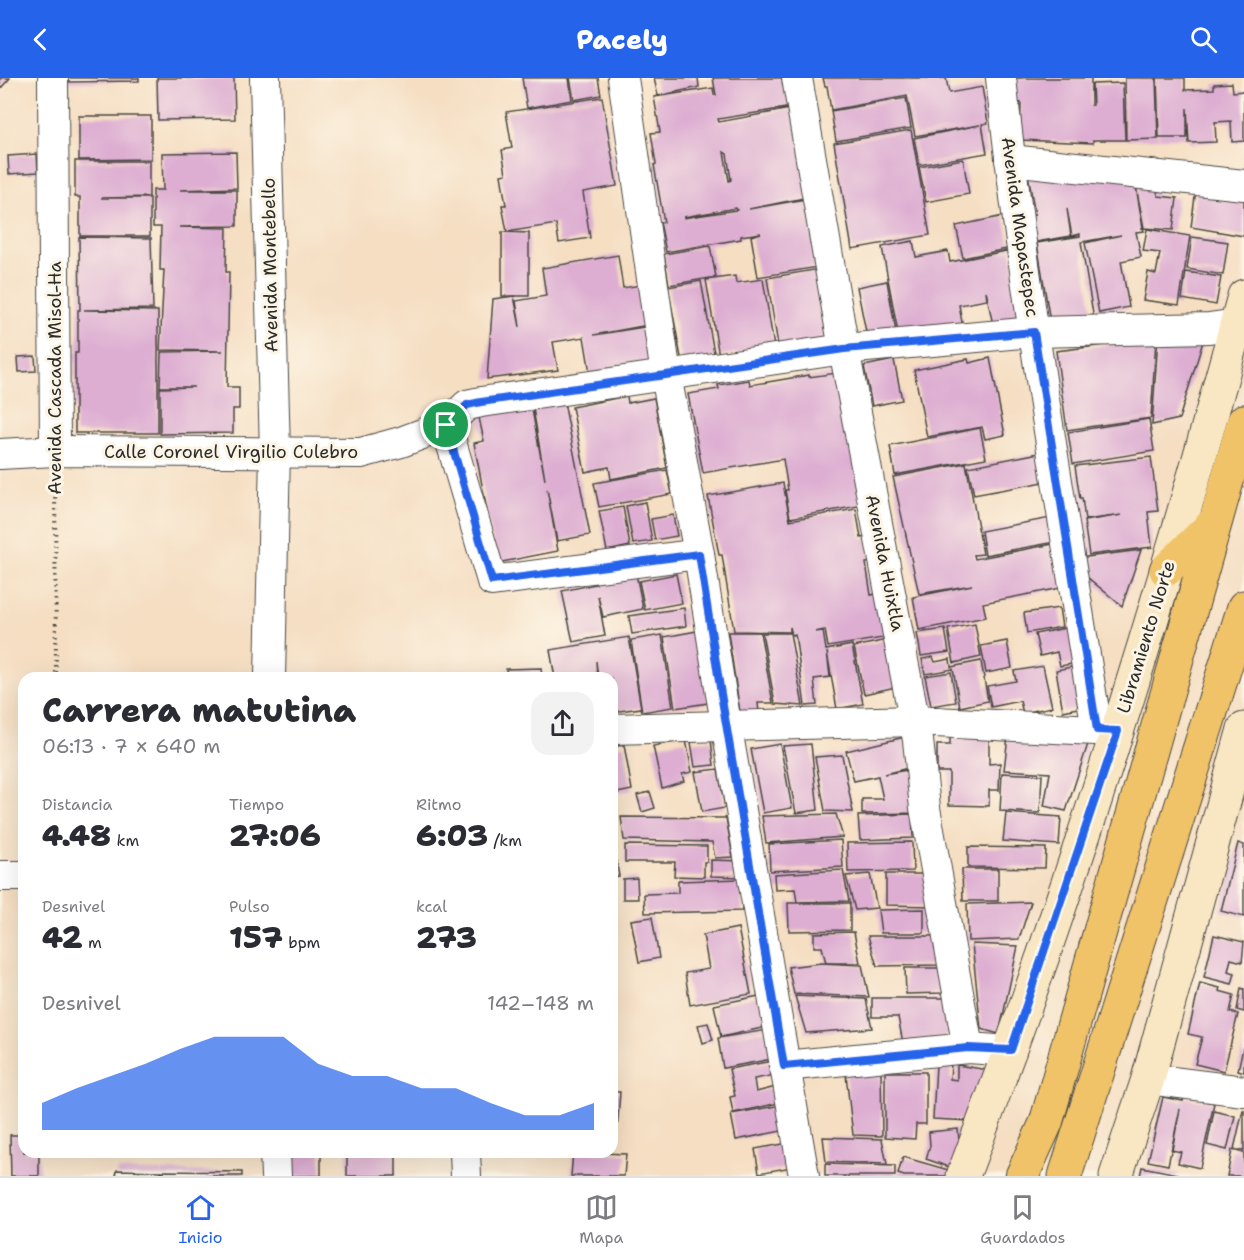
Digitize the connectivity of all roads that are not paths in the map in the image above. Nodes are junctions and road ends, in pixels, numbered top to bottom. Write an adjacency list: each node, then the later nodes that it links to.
1 (53, 78): 14 (street, Avenida Cascada Misol-Ha)
2 (265, 78): 15 (street, Avenida Montebello)
3 (623, 78): 11 (street)
4 (797, 78): 10 (street, Avenida Huixtla)
5 (1001, 78): 6 (street, Avenida Mapastepec)
6 (1010, 160): 7 (street); 9 (street, Avenida Mapastepec)
7 (1244, 185)
8 (1240, 310): 9 (street, Calle Coronel Virgilio Culebro); 19 (street, Libramiento Norte)
9 (1034, 332): 10 (street, Calle Coronel Virgilio Culebro); 25 (street, Avenida Mapastepec)
10 (844, 349): 11 (street, Calle Coronel Virgilio Culebro); 22 (street, Avenida Huixtla)
11 (666, 375): 13 (street, Calle Coronel Virgilio Culebro); 18 (street)
12 (1244, 421): 17 (highway, Libramiento Norte)
13 (446, 425): 15 (street, Calle Coronel Virgilio Culebro); 18 (street)
14 (55, 451): 15 (street, Calle Coronel Virgilio Culebro); 16 (street, Calle Coronel Virgilio Culebro)
15 (274, 452): 21 (street, Avenida Montebello)
16 (0, 454)
17 (1214, 523): 19 (highway); 40 (highway, Libramiento Norte)
18 (699, 554): 23 (street)
19 (1166, 570): 25 (street, Libramiento Norte)
20 (1244, 607): 41 (highway)
21 (270, 672)
22 (915, 721): 23 (street); 25 (street); 29 (street, Avenida Huixtla)
23 (727, 726): 24 (street); 31 (street)
24 (618, 729)
25 (1108, 731): 30 (street, Libramiento Norte)
26 (1243, 733): 32 (street)
27 (0, 876): 28 (street)
28 (18, 876)
29 (968, 1048): 30 (street); 31 (street)
30 (1011, 1050): 39 (street, Libramiento Norte)
31 (784, 1066): 38 (street)
32 (1148, 1079): 33 (street); 42 (street)
33 (1244, 1091)
34 (275, 1158): 36 (street)
35 (465, 1158): 37 (street)
36 (276, 1176)
37 (466, 1176)
38 (804, 1176)
39 (963, 1176)
40 (1022, 1176)
41 (1065, 1176)
42 (1116, 1176)

